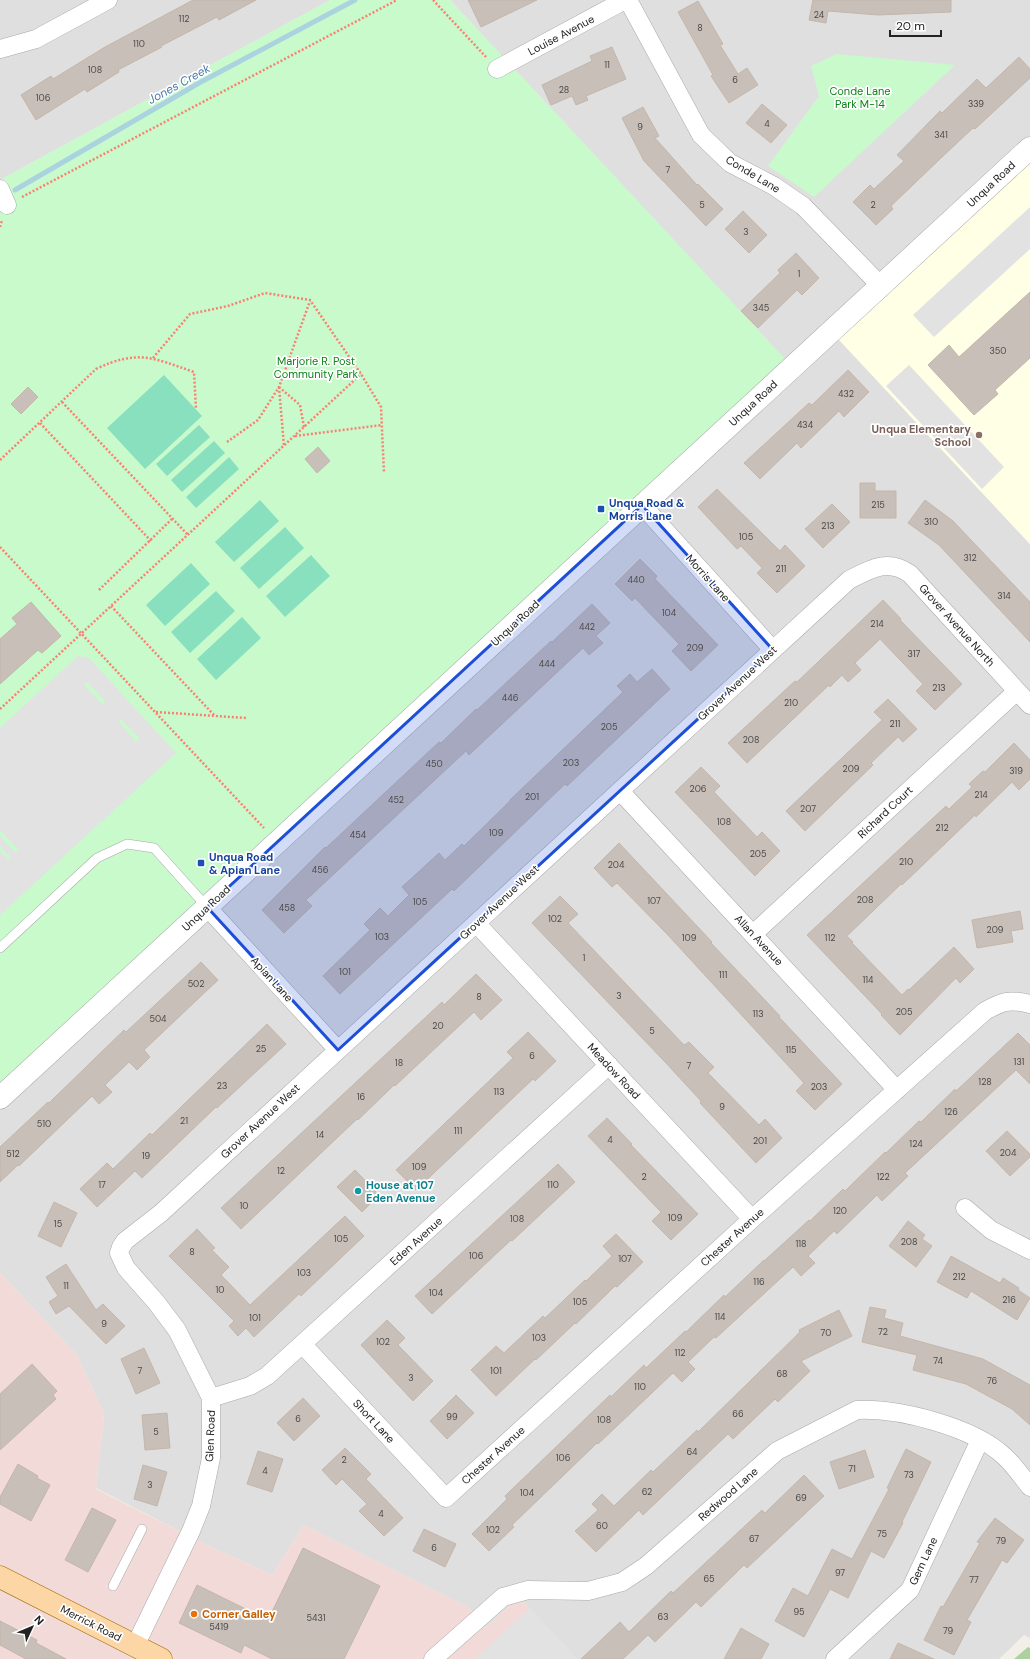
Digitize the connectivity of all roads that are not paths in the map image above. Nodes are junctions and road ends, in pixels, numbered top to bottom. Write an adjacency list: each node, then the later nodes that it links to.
1 (108, 0): 4 (street)
2 (625, 0): 5 (street, Louise Avenue)
3 (628, 0): 9 (street, Conde Lane)
4 (0, 49)
5 (497, 69)
6 (1030, 148): 9 (street, Unqua Road)
7 (0, 189): 8 (street)
8 (7, 205)
9 (881, 286): 10 (street, Unqua Road)
10 (642, 506): 12 (street, Morris Lane); 16 (street, Unqua Road)
11 (874, 567): 12 (street, Grover Avenue West); 13 (street, Grover Avenue North)
12 (773, 650): 15 (street, Grover Avenue West)
13 (1017, 691): 14 (street, Grover Avenue North); 18 (street, Richard Court)
14 (1030, 705)
15 (620, 791): 17 (street, Grover Avenue West); 18 (street, Allan Avenue)
16 (207, 907): 19 (lane); 21 (street, Apian Lane); 24 (street, Unqua Road)
17 (476, 923): 21 (street, Grover Avenue West); 22 (street, Meadow Road)
18 (753, 934): 23 (street, Allan Avenue)
19 (0, 948)
20 (1030, 1004): 23 (street, Chester Avenue)
21 (338, 1050): 27 (street, Grover Avenue West)
22 (609, 1066): 26 (street, Meadow Road); 29 (street, Eden Avenue)
23 (898, 1090): 26 (street, Chester Avenue)
24 (0, 1098)
25 (965, 1208): 28 (street)
26 (752, 1219): 33 (street, Chester Avenue)
27 (125, 1241): 30 (street, Glen Road)
28 (1030, 1250)
29 (303, 1345): 30 (street, Eden Avenue); 33 (street, Short Lane)
30 (211, 1398): 37 (street, Glen Road)
31 (980, 1440): 32 (street, Redwood Lane); 39 (street, Redwood Lane); 40 (street, Gem Lane)
32 (1030, 1487)
33 (446, 1498)
34 (142, 1529): 36 (lane)
35 (0, 1577): 37 (main road, Merrick Road)
36 (113, 1586)
37 (135, 1646): 38 (main road, Merrick Road)
38 (161, 1659)
39 (433, 1659)
40 (835, 1659)

